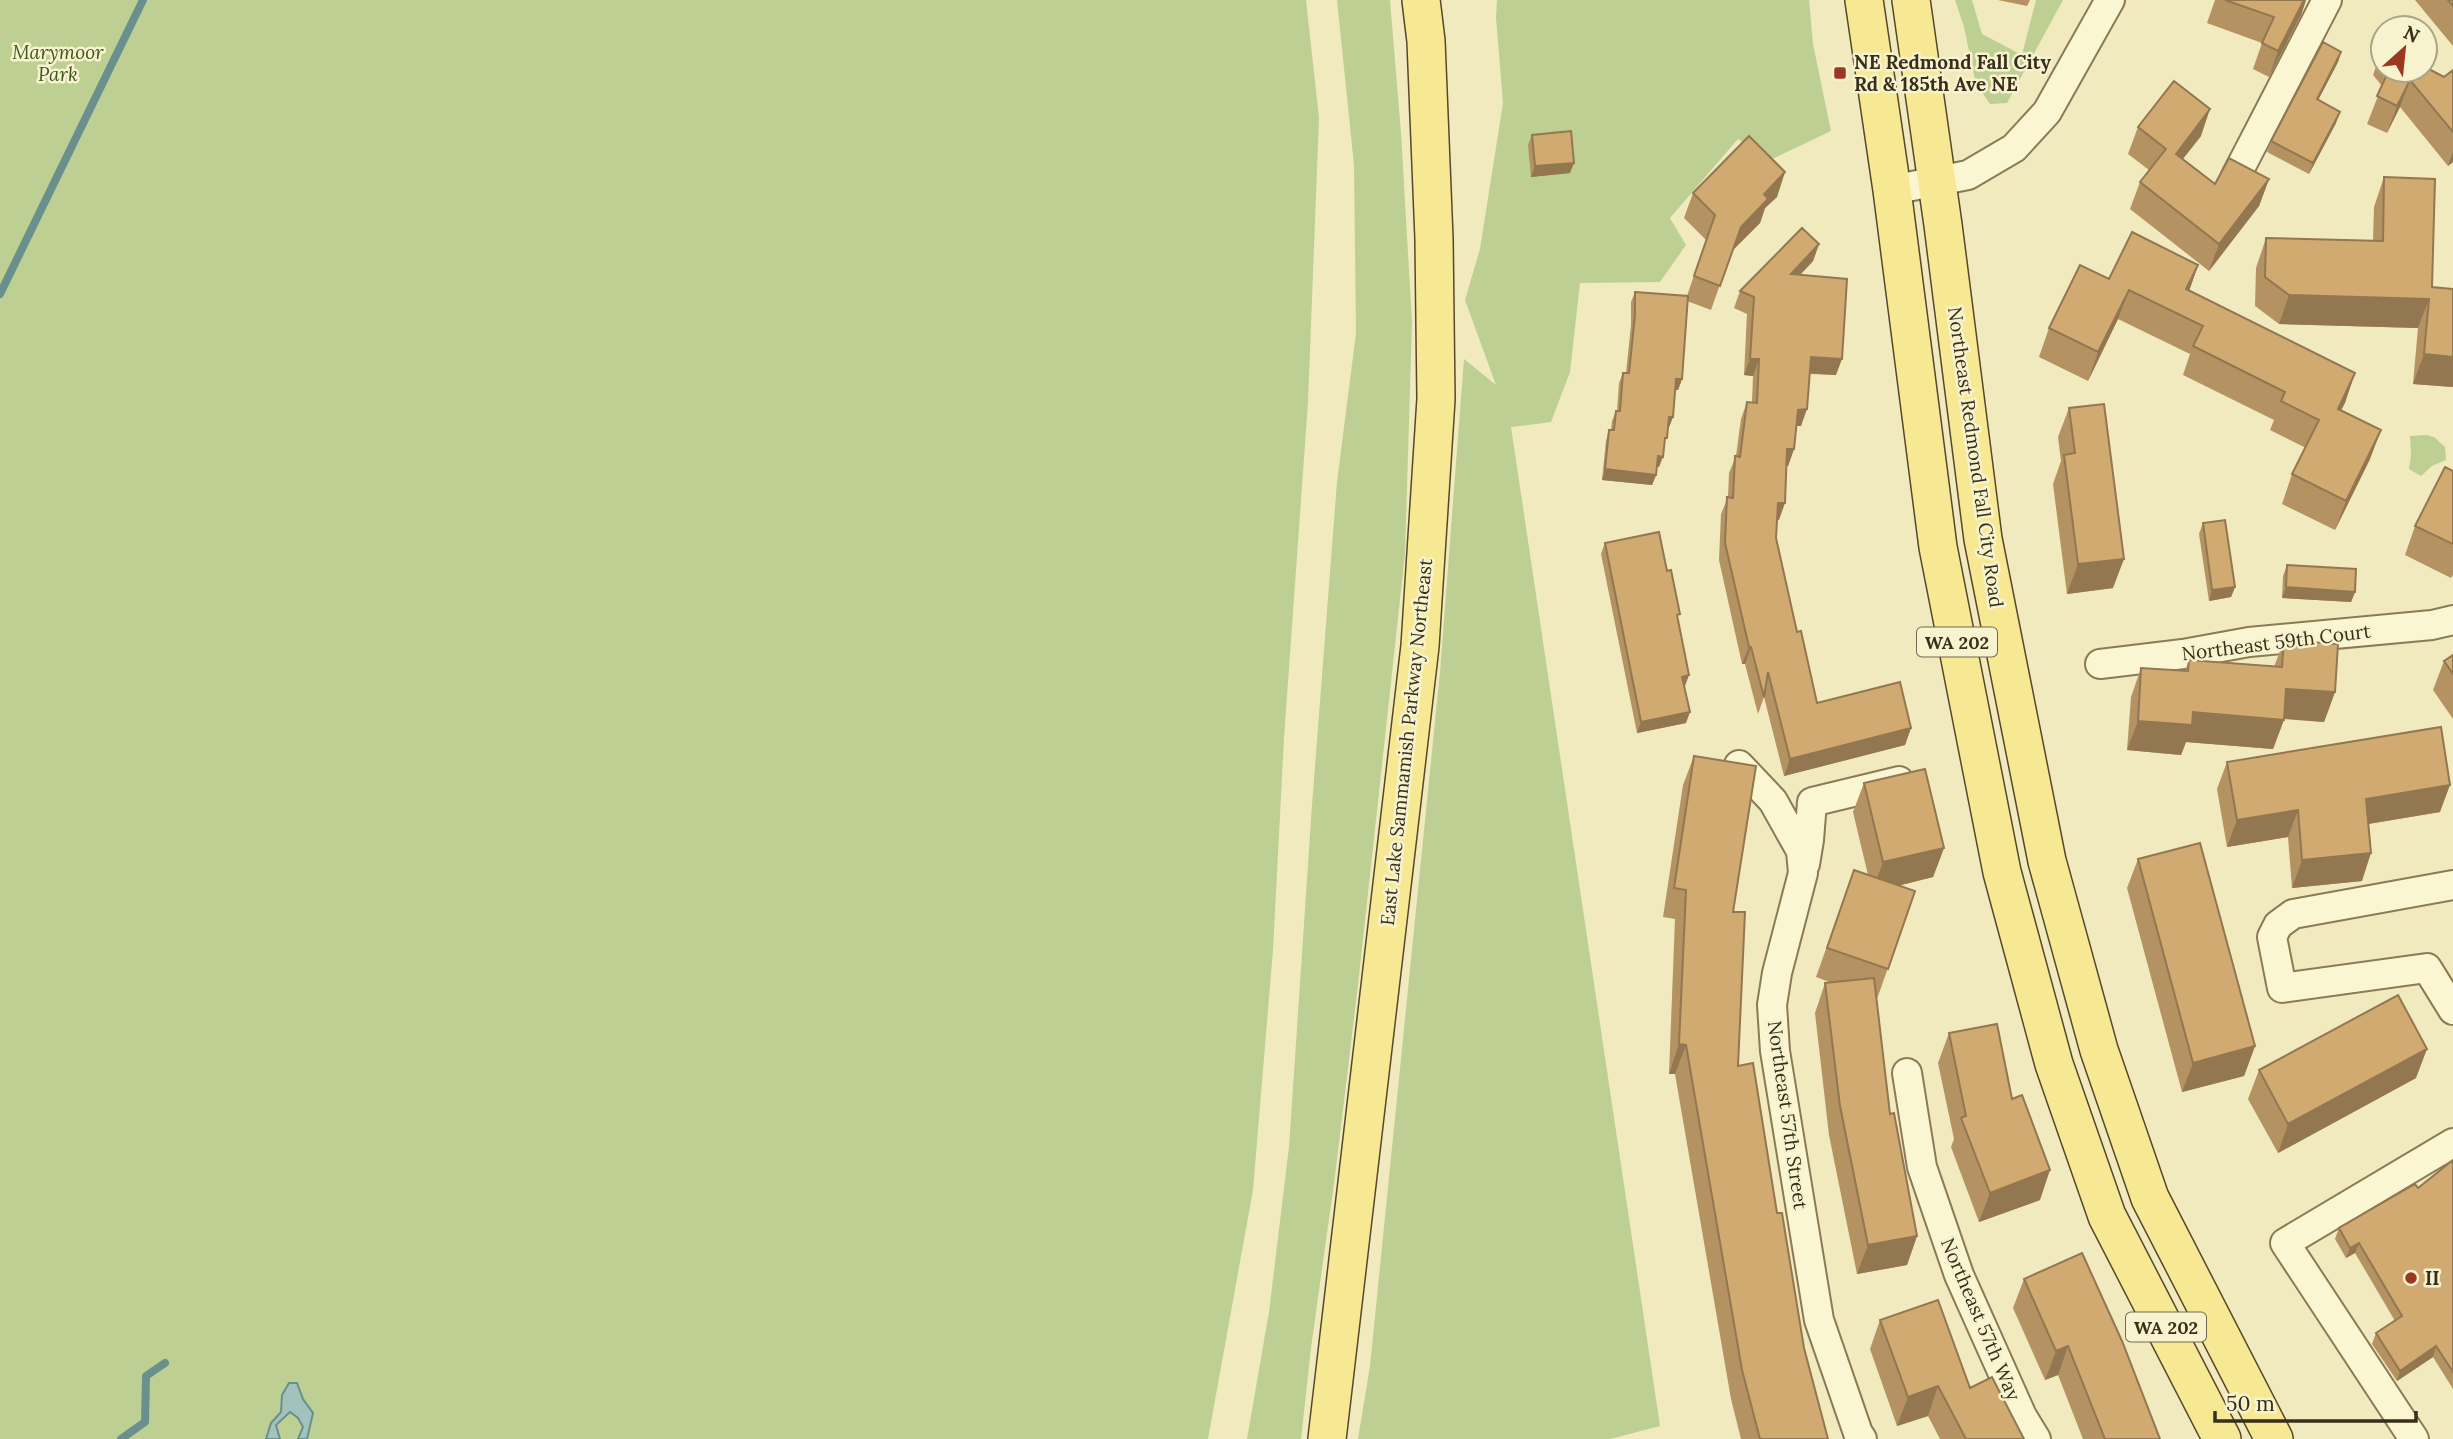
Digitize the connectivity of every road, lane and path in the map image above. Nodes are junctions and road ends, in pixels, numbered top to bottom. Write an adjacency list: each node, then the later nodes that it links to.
1 (1421, 0): 18 (main road, East Lake Sammamish Parkway Northeast)
2 (1864, 0): 8 (main road, WA 202)
3 (1911, 0): 7 (main road, WA 202)
4 (2110, 0): 7 (street)
5 (2327, 0): 6 (street)
6 (2235, 176)
7 (1937, 182): 8 (street); 22 (main road, Northeast Redmond Fall City Road / WA 202)
8 (1892, 190): 21 (main road, WA 202)
9 (2453, 620): 10 (street, Northeast 59th Court)
10 (2100, 664)
11 (1739, 765): 13 (street, Northeast 57th Street)
12 (1905, 779): 13 (street)
13 (1803, 873): 19 (street, Northeast 57th Street)
14 (2453, 885): 15 (street)
15 (2453, 1010)
16 (1907, 1073): 20 (street, Northeast 57th Way)
17 (2453, 1143): 23 (street)
18 (1327, 1439)
19 (1862, 1439)
20 (2036, 1439)
21 (2222, 1439)
22 (2274, 1439)
23 (2414, 1439)

